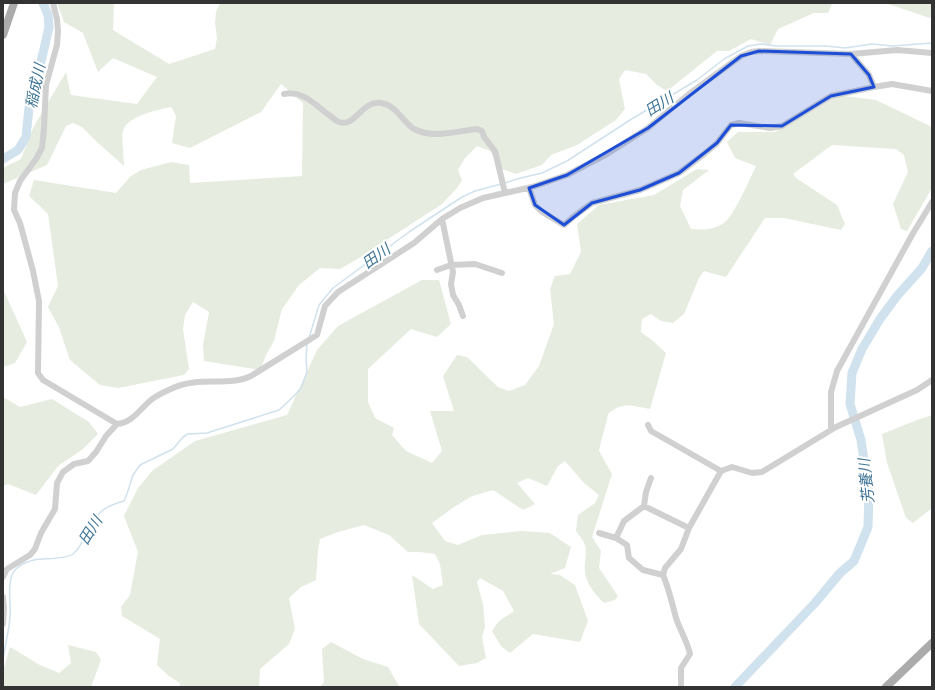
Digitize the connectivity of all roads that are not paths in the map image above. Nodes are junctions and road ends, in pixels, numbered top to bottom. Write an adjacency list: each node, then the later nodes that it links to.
1 (14, 3): 3 (main road)
2 (53, 3): 18 (street)
3 (3, 35)
4 (932, 53): 5 (street)
5 (851, 54): 6 (street); 9 (street)
6 (874, 87): 7 (street); 9 (street)
7 (932, 90)
8 (284, 94): 10 (street)
9 (529, 188): 10 (street)
10 (505, 193): 12 (street)
11 (932, 202): 20 (street)
12 (442, 219): 13 (street); 18 (street)
13 (451, 266): 14 (street); 15 (street); 16 (street)
14 (437, 270)
15 (502, 273)
16 (463, 316)
17 (932, 380): 20 (street)
18 (117, 424): 28 (street)
19 (648, 425): 21 (street)
20 (834, 429): 21 (street)
21 (721, 471): 24 (street)
22 (651, 478): 23 (street)
23 (644, 506): 24 (street); 26 (street)
24 (689, 528): 27 (street)
25 (599, 533): 26 (street)
26 (616, 538): 27 (street)
27 (663, 575): 32 (street)
28 (3, 577)
29 (3, 597): 30 (street)
30 (3, 624)
31 (932, 643): 33 (main road)
32 (681, 687)
33 (886, 687)

